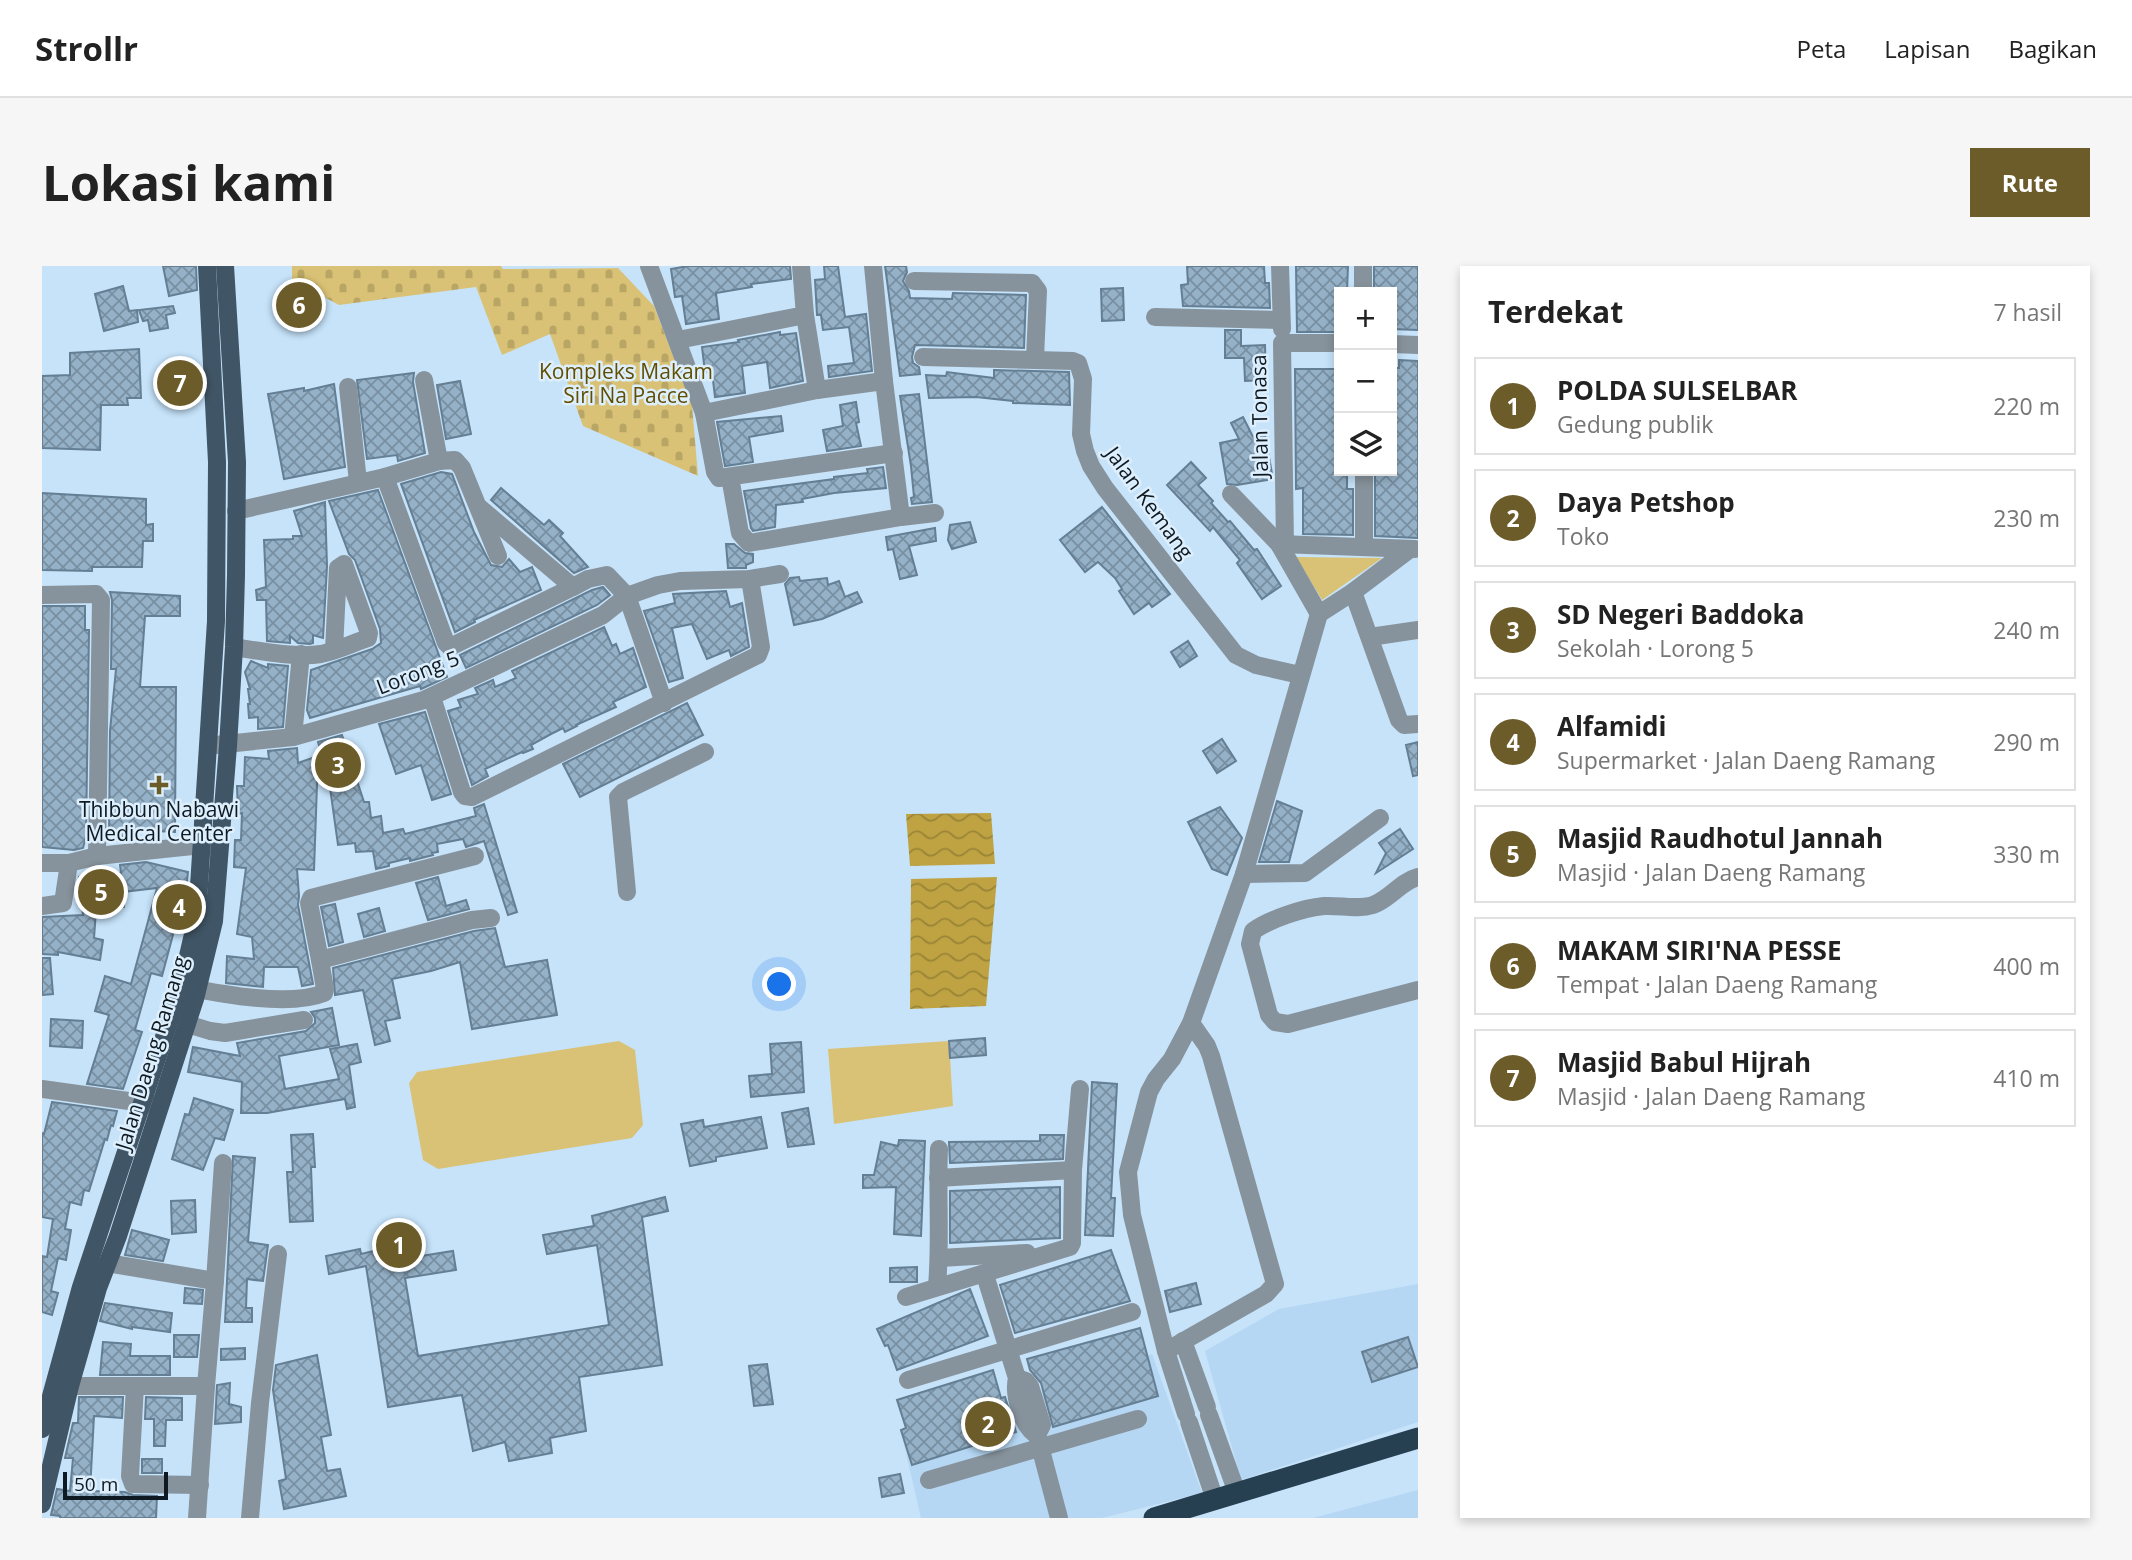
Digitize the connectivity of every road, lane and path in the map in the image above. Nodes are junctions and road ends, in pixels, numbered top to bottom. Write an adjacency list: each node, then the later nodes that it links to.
1 (207, 266): 12 (main road, Jalan Daeng Ramang)
2 (225, 266): 12 (main road, Jalan Daeng Ramang)
3 (649, 266): 16 (street)
4 (801, 266): 13 (street)
5 (873, 266): 24 (street)
6 (1280, 266): 15 (street)
7 (1363, 266): 11 (street)
8 (939, 274): 9 (street); 10 (street)
9 (1008, 274): 22 (street)
10 (914, 281)
11 (1363, 287)
12 (217, 296): 30 (main road, Jalan Daeng Ramang); 31 (main road, Jalan Daeng Ramang)
13 (805, 315): 16 (street); 26 (street)
14 (1155, 317): 15 (street)
15 (1281, 320): 17 (street)
16 (678, 340): 27 (street)
17 (1282, 343): 18 (street, Jalan Tonasa); 41 (street, Jalan Tonasa)
18 (1334, 343)
19 (1397, 344): 20 (street)
20 (1418, 345)
21 (923, 357): 22 (street, Jalan Kemang)
22 (1035, 358): 59 (street, Jalan Kemang)
23 (424, 380): 29 (street)
24 (884, 381): 26 (street); 28 (street)
25 (348, 387): 35 (street)
26 (817, 390): 27 (street)
27 (704, 413): 34 (street)
28 (894, 453): 34 (street); 40 (street)
29 (439, 461): 33 (street); 37 (street)
30 (217, 462): 31 (street); 45 (main road, Jalan Daeng Ramang)
31 (237, 462): 38 (main road, Jalan Daeng Ramang)
32 (1364, 476): 42 (street)
33 (386, 477): 35 (street); 49 (street)
34 (730, 477): 40 (street)
35 (358, 482): 38 (street)
36 (1231, 494): 41 (street)
37 (480, 508): 44 (street); 49 (street)
38 (236, 511): 47 (main road, Jalan Daeng Ramang)
39 (935, 513): 40 (street)
40 (901, 517)
41 (1282, 545): 42 (street); 53 (street)
42 (1364, 546): 43 (street)
43 (1414, 549): 50 (street)
44 (498, 556)
45 (214, 574): 47 (street); 64 (main road, Jalan Daeng Ramang)
46 (780, 574): 48 (street, Lorong 5)
47 (236, 575): 56 (main road, Jalan Daeng Ramang)
48 (750, 579): 52 (street, Lorong 5); 61 (street)
49 (573, 587): 52 (street)
50 (1353, 592): 53 (street); 55 (street)
51 (42, 595): 70 (street)
52 (627, 596): 60 (street, Lorong 5); 61 (street)
53 (1319, 614): 59 (street)
54 (1418, 630): 55 (street)
55 (1370, 637): 62 (street)
56 (234, 647): 58 (street); 65 (main road, Jalan Daeng Ramang)
57 (334, 650): 58 (street)
58 (301, 653): 63 (street)
59 (1300, 675): 74 (street)
60 (432, 697): 61 (street); 63 (street, Lorong 5)
61 (664, 703)
62 (1418, 724)
63 (293, 737): 65 (street, Lorong 5)
64 (209, 745): 65 (street, Lorong 5); 68 (main road, Jalan Daeng Ramang)
65 (228, 746): 69 (main road, Jalan Daeng Ramang)
66 (705, 752): 76 (street)
67 (1380, 818): 74 (street)
68 (202, 845): 69 (street); 70 (street); 80 (main road, Jalan Daeng Ramang)
69 (220, 846): 80 (main road, Jalan Daeng Ramang)
70 (97, 856): 73 (street)
71 (475, 856): 79 (street)
72 (42, 863): 73 (street)
73 (69, 863): 77 (street)
74 (1244, 874): 83 (street)
75 (1418, 877): 81 (street)
76 (627, 892)
77 (42, 906)
78 (491, 918): 79 (street)
79 (320, 960): 80 (street)
80 (189, 988): 84 (main road, Jalan Daeng Ramang); 87 (main road, Jalan Daeng Ramang)
81 (1418, 990)
82 (304, 1020): 84 (street)
83 (1191, 1023): 102 (street); 104 (street)
84 (187, 1024): 88 (main road, Jalan Daeng Ramang)
85 (42, 1089): 87 (street)
86 (1080, 1089): 91 (street)
87 (142, 1104): 88 (street); 110 (main road, Jalan Daeng Ramang)
88 (161, 1105): 96 (main road, Jalan Daeng Ramang)
89 (939, 1149): 92 (street)
90 (223, 1163): 98 (street)
91 (1073, 1170): 92 (street); 93 (street)
92 (938, 1178): 95 (street)
93 (1048, 1252): 95 (street); 97 (street)
94 (278, 1254): 120 (street)
95 (940, 1258): 99 (street)
96 (107, 1263): 98 (street); 106 (main road, Jalan Daeng Ramang)
97 (985, 1275): 99 (street); 103 (street)
98 (215, 1281): 108 (street)
99 (937, 1286): 100 (street)
100 (906, 1297)
101 (1132, 1312): 103 (street)
102 (1183, 1341): 104 (street); 116 (street)
103 (1010, 1350): 105 (street); 113 (street)
104 (1166, 1352): 117 (street)
105 (908, 1380)
106 (70, 1386): 107 (street); 111 (main road, Jalan Daeng Ramang)
107 (135, 1386): 108 (street); 115 (street)
108 (206, 1387): 115 (street)
109 (1138, 1419): 113 (street)
110 (42, 1429)
111 (50, 1437): 118 (main road, Jalan Daeng Ramang)
112 (1418, 1438): 116 (highway)
113 (1039, 1441): 114 (street); 121 (street)
114 (929, 1480)
115 (200, 1485): 119 (street)
116 (1237, 1493): 117 (highway)
117 (1215, 1500): 122 (highway)
118 (42, 1504)
119 (197, 1518)
120 (250, 1518)
121 (1059, 1518)
122 (1154, 1518)

